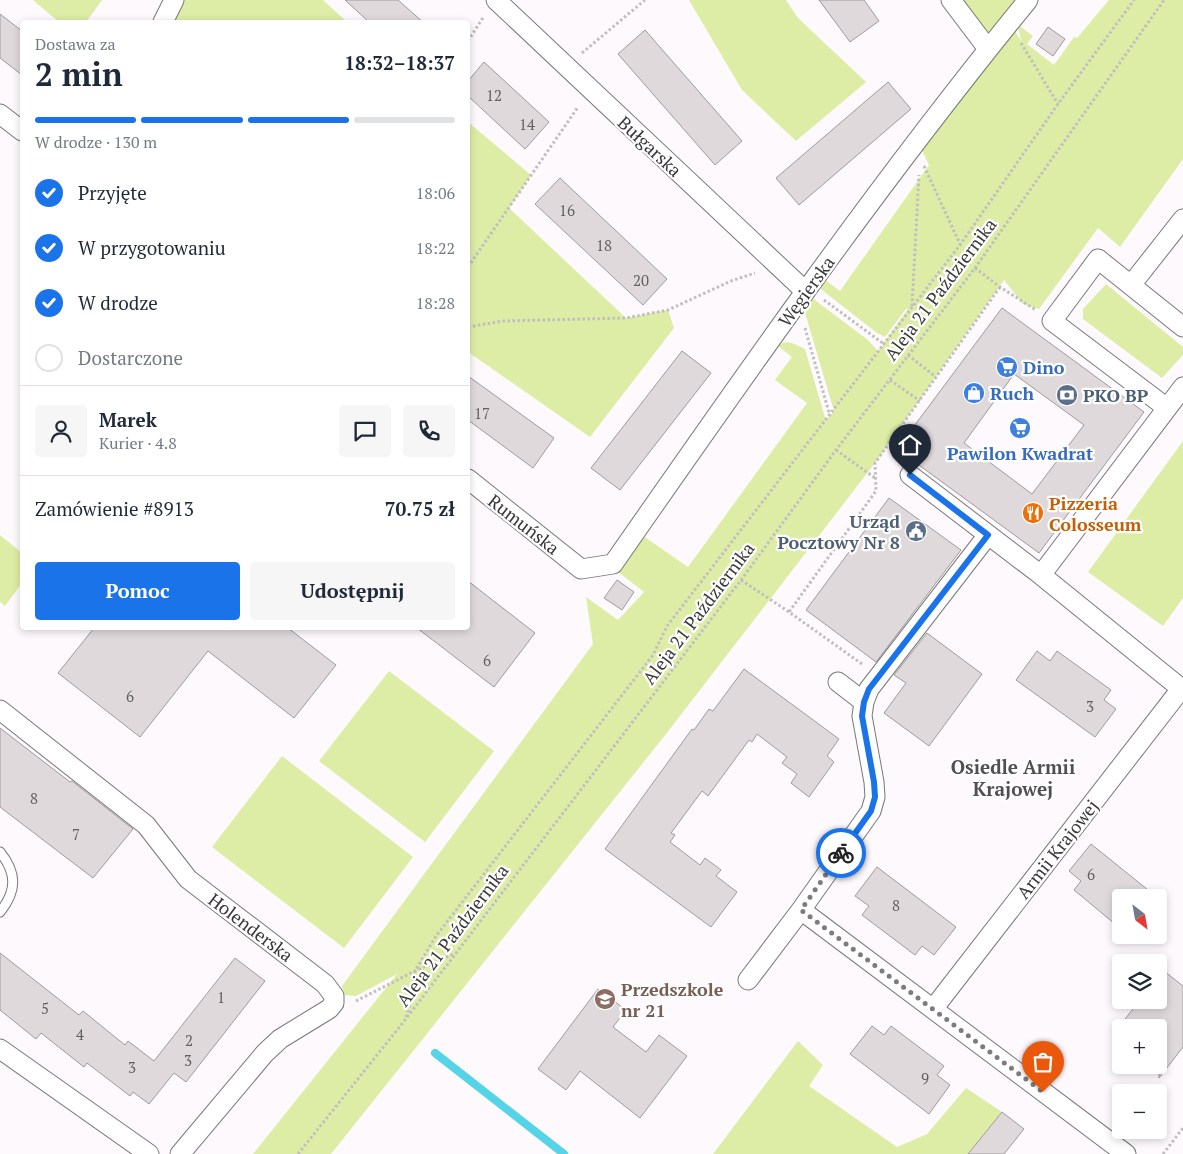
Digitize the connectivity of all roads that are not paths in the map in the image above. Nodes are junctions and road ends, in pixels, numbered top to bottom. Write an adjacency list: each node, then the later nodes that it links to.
1 (174, 0): 5 (street)
2 (952, 0): 6 (street)
3 (1028, 0): 6 (street, Węgierska)
4 (492, 4): 11 (street, Bułgarska)
5 (164, 20)
6 (988, 49): 11 (street, Węgierska)
7 (0, 114): 8 (street)
8 (20, 129)
9 (1183, 219): 10 (street)
10 (1131, 285): 12 (street); 14 (street)
11 (803, 293): 18 (street, Węgierska)
12 (1182, 325)
13 (1183, 387): 14 (street)
14 (1167, 408): 19 (street)
15 (910, 475): 17 (street, Armii Krajowej)
16 (470, 481): 18 (street, Rumuńska)
17 (988, 535): 19 (street, Armii Krajowej); 22 (street)
18 (581, 569)
19 (1041, 575): 21 (street, Armii Krajowej)
20 (838, 682): 22 (street)
21 (1182, 690): 28 (street, Armii Krajowej)
22 (864, 702): 25 (street)
23 (0, 710): 31 (street, Holenderska)
24 (0, 852): 26 (lane)
25 (801, 910): 27 (street); 28 (street)
26 (0, 912)
27 (748, 980)
28 (933, 1009): 32 (street)
29 (0, 1049): 30 (street)
30 (149, 1154)
31 (180, 1154)
32 (1126, 1154)

